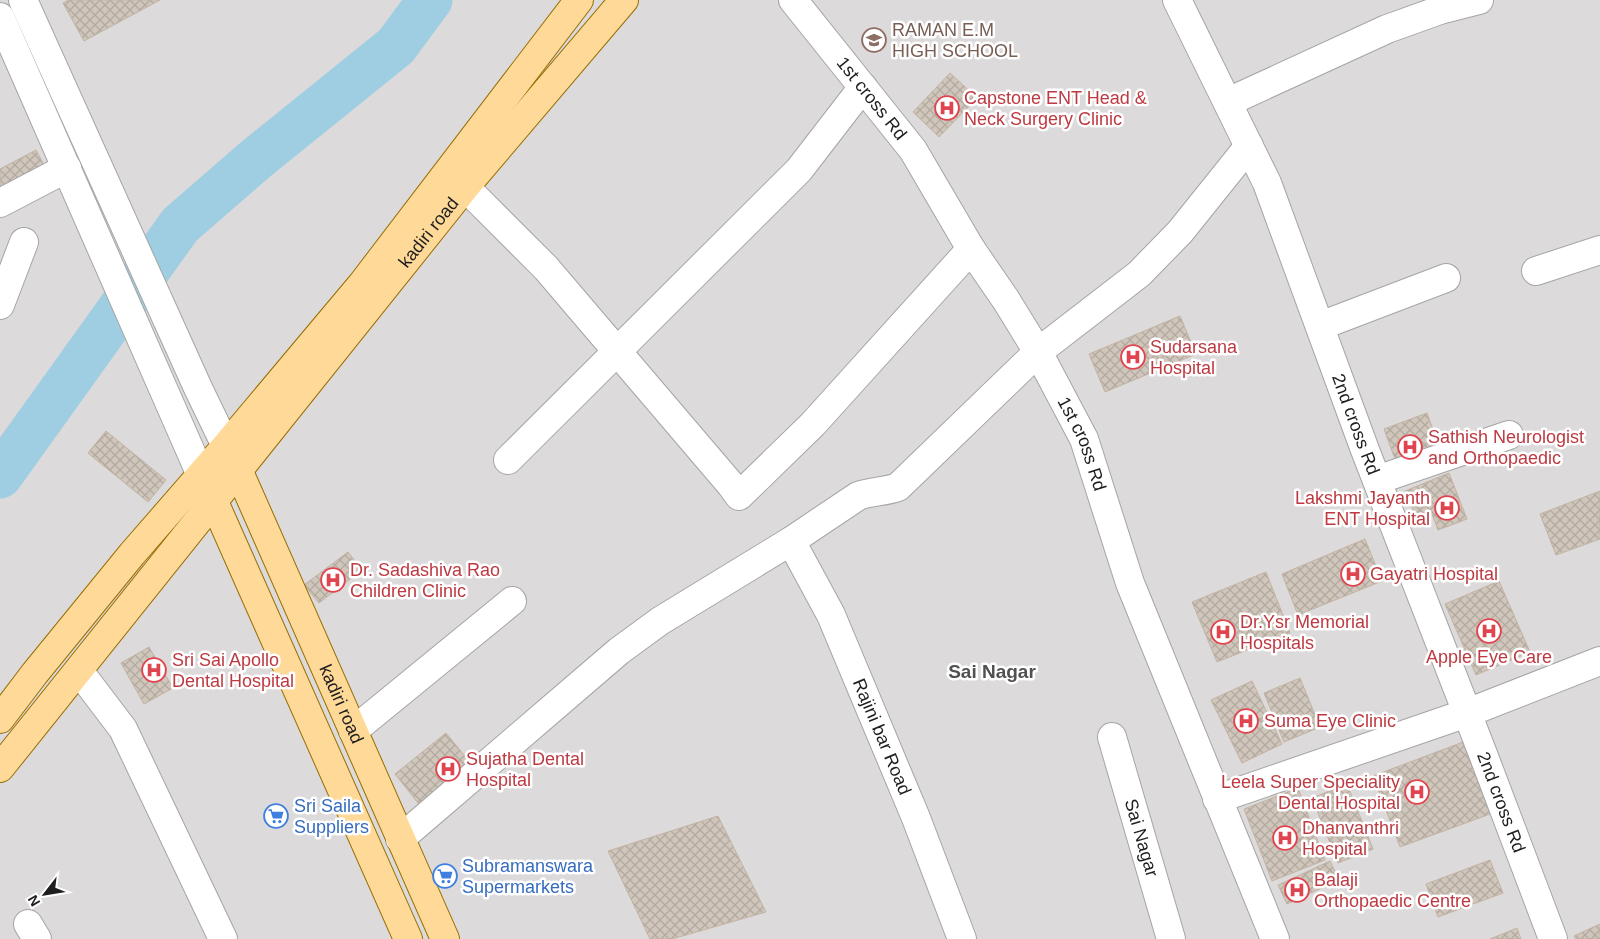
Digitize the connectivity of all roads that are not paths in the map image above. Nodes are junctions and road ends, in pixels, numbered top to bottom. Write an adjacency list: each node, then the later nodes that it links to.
1 (23, 0): 24 (street)
2 (578, 0): 24 (main road, kadiri road)
3 (624, 0): 12 (main road, kadiri road)
4 (793, 0): 8 (street, 1st cross Rd)
5 (1177, 0): 9 (street, 2nd cross Rd)
6 (1479, 0): 9 (street)
7 (0, 17): 11 (street)
8 (862, 87): 15 (street, 1st cross Rd); 21 (street)
9 (1228, 102): 10 (street, 2nd cross Rd)
10 (1249, 146): 20 (street, 2nd cross Rd); 22 (street)
11 (67, 168): 13 (street); 26 (street)
12 (465, 187): 21 (street); 24 (main road, kadiri road)
13 (0, 203)
14 (24, 242): 19 (street)
15 (971, 250): 21 (street); 22 (street, 1st cross Rd)
16 (1600, 250): 17 (street)
17 (1536, 271)
18 (1446, 278): 20 (street)
19 (0, 306)
20 (1320, 326): 27 (street, 2nd cross Rd)
21 (618, 352): 25 (street)
22 (1038, 352): 29 (street); 38 (street, 1st cross Rd)
23 (1509, 435): 27 (street)
24 (232, 457): 26 (main road, kadiri road); 28 (main road, kadiri road); 35 (main road, kadiri road)
25 (508, 460)
26 (201, 474): 28 (main road, kadiri road); 34 (main road)
27 (1377, 480): 33 (street, 2nd cross Rd)
28 (214, 500): 32 (main road); 41 (main road, kadiri road)
29 (791, 541): 39 (street); 43 (street, Rajini bar Road)
30 (512, 601): 35 (street)
31 (1600, 661): 33 (street)
32 (78, 671): 37 (main road); 40 (street)
33 (1467, 713): 38 (street); 46 (street, 2nd cross Rd)
34 (0, 719)
35 (353, 732): 39 (main road, kadiri road)
36 (1112, 738): 44 (street, Sai Nagar)
37 (0, 768)
38 (1217, 799): 45 (street, 1st cross Rd)
39 (400, 839): 42 (main road, kadiri road)
40 (224, 939)
41 (408, 939)
42 (444, 939)
43 (962, 939)
44 (1171, 939)
45 (1274, 939)
46 (1553, 939)

